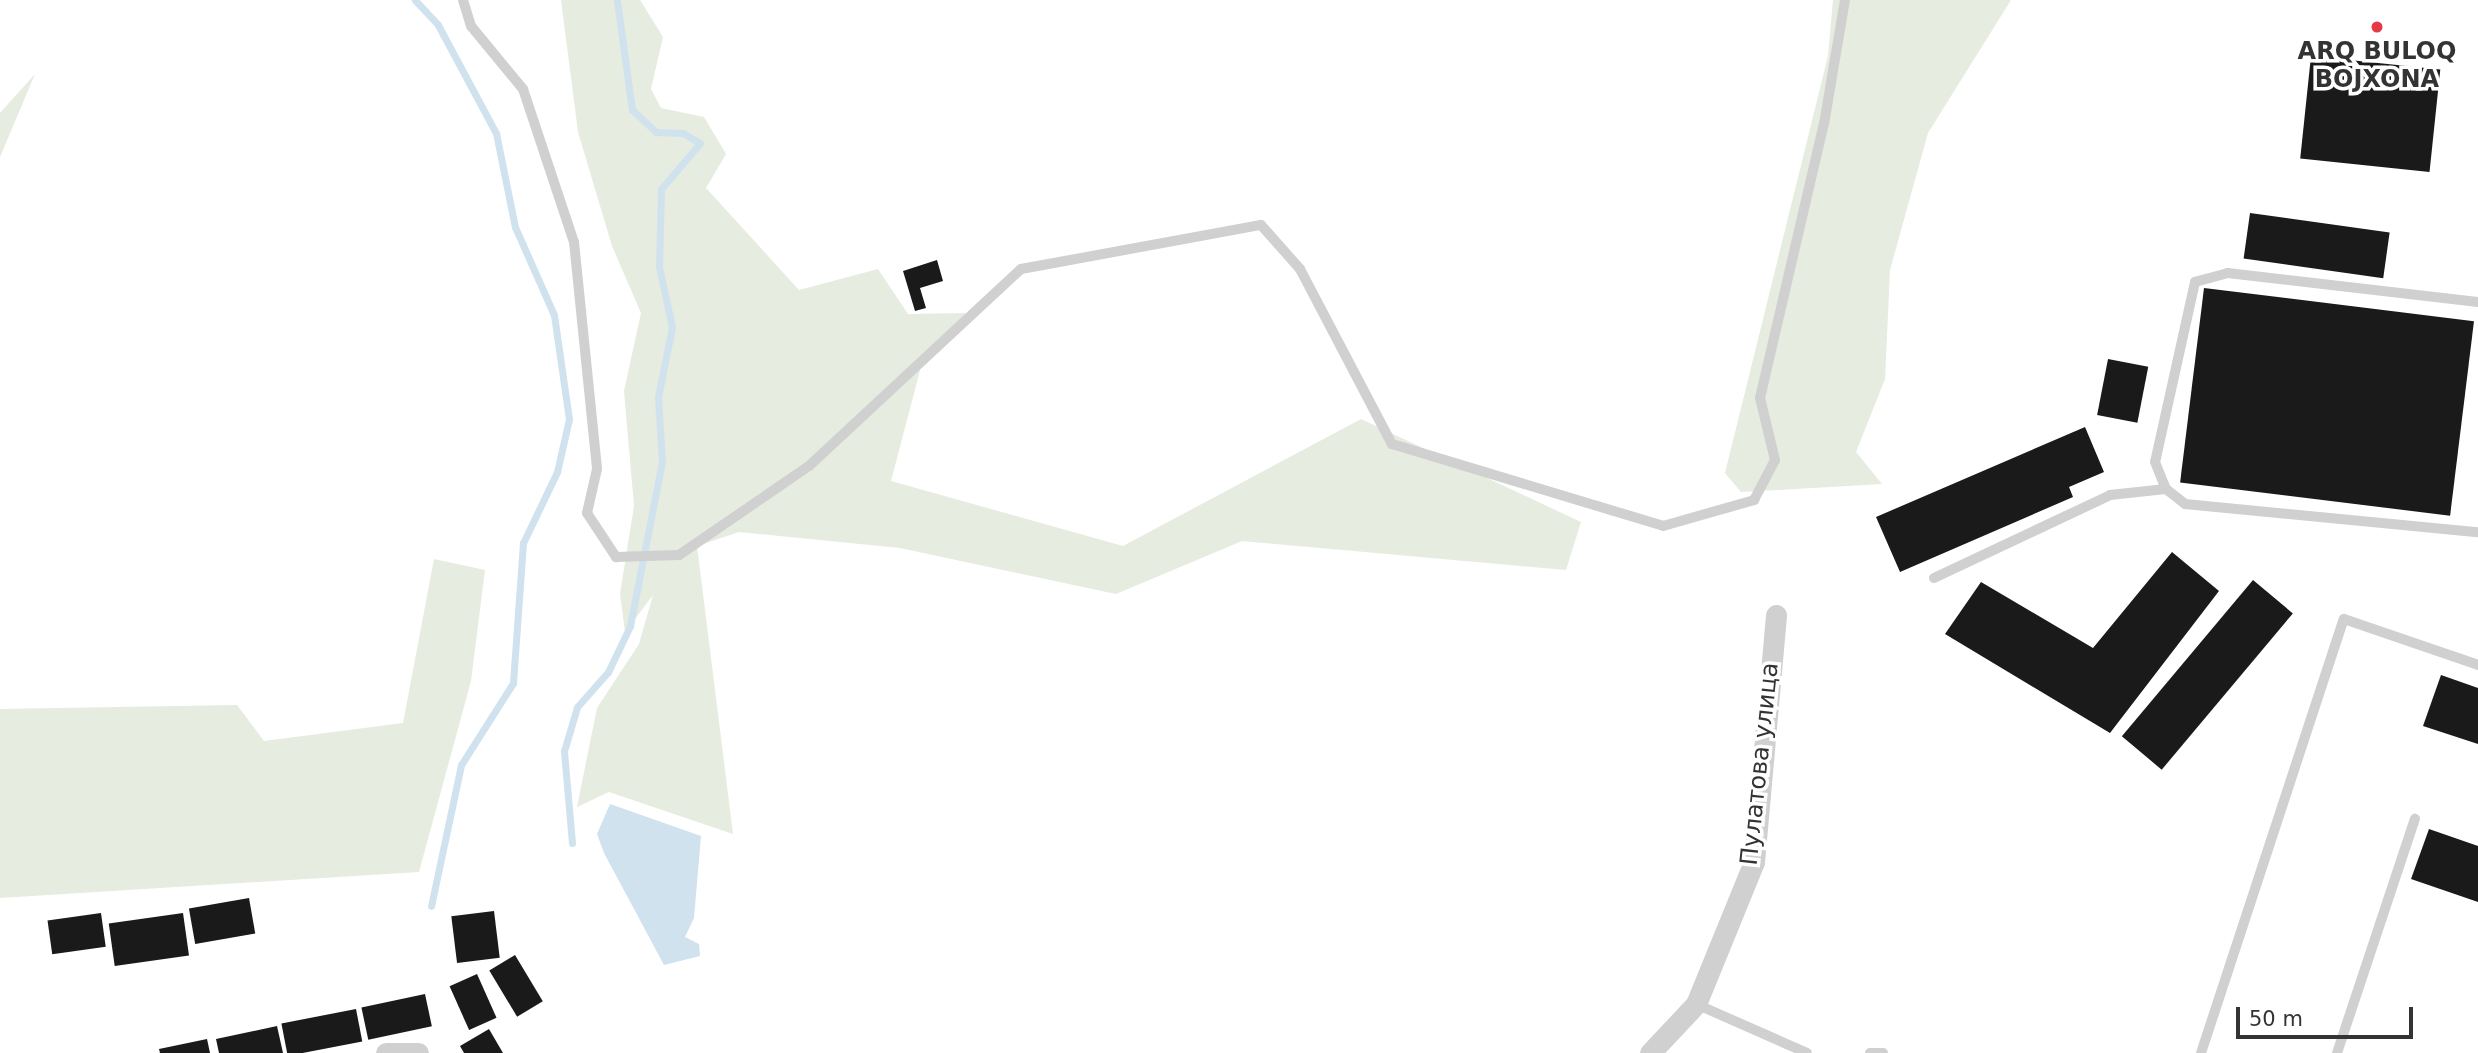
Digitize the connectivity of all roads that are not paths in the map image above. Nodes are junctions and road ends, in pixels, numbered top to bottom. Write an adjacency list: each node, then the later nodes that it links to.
1 (463, 0): 2 (lane)
2 (1845, 0)
3 (2478, 303): 4 (lane)
4 (2166, 489): 5 (lane); 6 (lane)
5 (2478, 533)
6 (1934, 578)
7 (1776, 615): 10 (street, Пулатова улица)
8 (2478, 665): 17 (lane)
9 (2415, 819): 18 (lane)
10 (1696, 1004): 13 (street, Пулатова улица); 14 (lane)
11 (386, 1053): 12 (street)
12 (418, 1053)
13 (1650, 1053)
14 (1807, 1053)
15 (1870, 1053): 16 (lane)
16 (1883, 1053)
17 (2201, 1053)
18 (2337, 1053)

